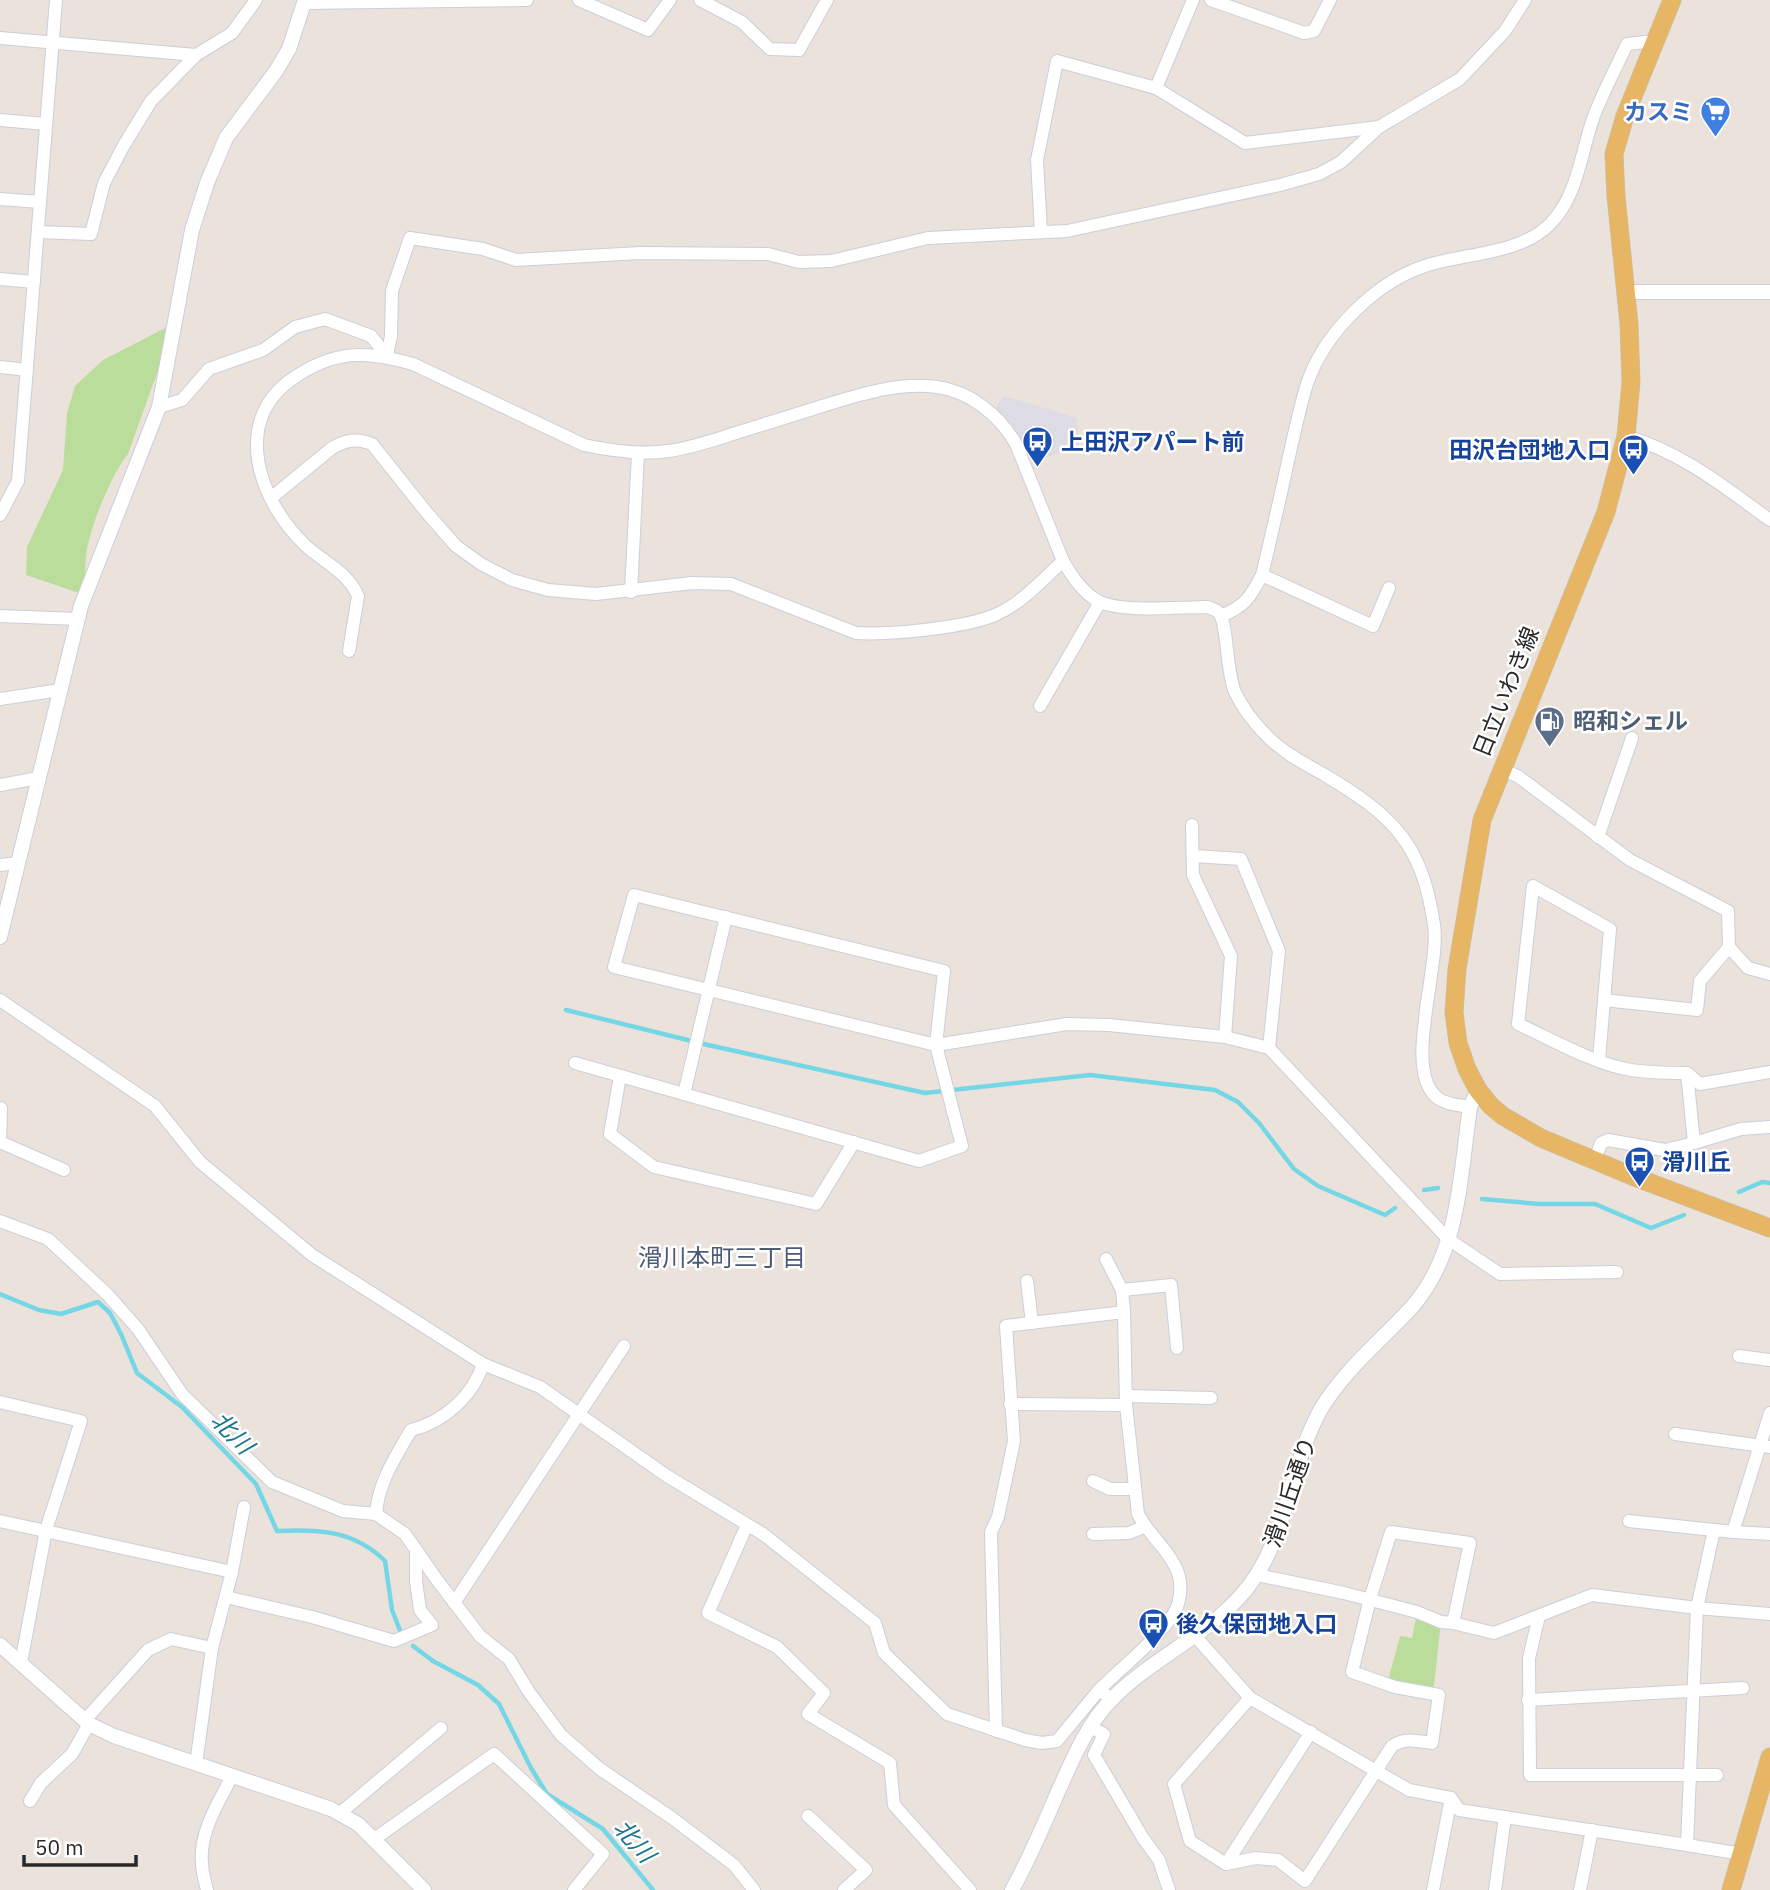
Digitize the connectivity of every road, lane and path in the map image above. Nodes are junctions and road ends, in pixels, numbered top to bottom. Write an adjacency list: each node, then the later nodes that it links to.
1 (56, 0): 17 (street)
2 (256, 0): 18 (street)
3 (527, 0): 13 (street)
4 (579, 0): 5 (street)
5 (670, 0)
6 (700, 0): 7 (street)
7 (827, 0)
8 (1193, 0): 19 (street)
9 (1211, 0): 10 (street)
10 (1330, 0)
11 (1525, 0): 22 (street)
12 (1672, 0): 16 (main road, 日立いわき線)
13 (440, 1): 14 (street)
14 (305, 2): 34 (street)
15 (0, 38): 17 (street)
16 (1655, 41): 29 (main road, 日立いわき線); 41 (street)
17 (52, 42): 18 (street); 21 (street)
18 (196, 55): 25 (street)
19 (1156, 88): 22 (street); 26 (street)
20 (0, 120): 21 (street)
21 (46, 124): 24 (street)
22 (1380, 127): 26 (street)
23 (0, 199): 24 (street)
24 (40, 202): 25 (street)
25 (38, 232): 28 (street)
26 (1041, 232): 31 (street)
27 (0, 279): 28 (street)
28 (34, 282): 33 (street)
29 (1626, 292): 30 (street); 35 (main road, 日立いわき線)
30 (1770, 292)
31 (387, 356): 34 (street); 36 (street); 37 (street)
32 (0, 367): 33 (street)
33 (27, 370): 38 (street)
34 (159, 407): 47 (street)
35 (1626, 436): 39 (street); 53 (main road, 日立いわき線)
36 (638, 453): 40 (street); 43 (street)
37 (271, 498): 43 (street); 48 (street)
38 (0, 515)
39 (1770, 520)
40 (1063, 561): 43 (street); 44 (street)
41 (1262, 575): 42 (street); 46 (street)
42 (1389, 588)
43 (631, 592)
44 (1100, 602): 46 (street); 51 (street)
45 (0, 616): 47 (street)
46 (1221, 616): 78 (street)
47 (78, 619): 49 (street)
48 (349, 651)
49 (60, 690): 50 (street); 54 (street)
50 (0, 699)
51 (1040, 706)
52 (1632, 738): 57 (street)
53 (1502, 769): 57 (street); 76 (main road, 日立いわき線)
54 (38, 778): 55 (street); 59 (street)
55 (0, 785)
56 (1192, 825): 58 (street)
57 (1598, 837): 63 (street)
58 (1193, 856): 68 (street); 70 (street)
59 (18, 863): 60 (street); 62 (street)
60 (0, 865)
61 (726, 917): 65 (street); 65 (street); 69 (street)
62 (0, 937)
63 (1729, 947): 64 (street); 67 (street)
64 (1770, 974)
65 (708, 990): 69 (street); 77 (street)
66 (0, 1000): 99 (street)
67 (1604, 1000): 71 (street); 71 (street)
68 (1225, 1037): 69 (street); 70 (street)
69 (936, 1045): 82 (street)
70 (1269, 1048): 88 (street)
71 (1599, 1060): 74 (street)
72 (575, 1063): 75 (street)
73 (1770, 1072): 74 (street)
74 (1687, 1073): 83 (street)
75 (620, 1076): 77 (street); 82 (street)
76 (1478, 1090): 78 (street, 滑川丘通り); 84 (main road, 日立いわき線)
77 (684, 1094): 82 (street)
78 (1470, 1107): 88 (street, 滑川丘通り)
79 (1, 1108): 81 (street)
80 (1770, 1127): 83 (street)
81 (0, 1142): 85 (street)
82 (854, 1142)
83 (1694, 1143): 84 (street)
84 (1595, 1160): 87 (main road, 日立いわき線)
85 (64, 1170)
86 (0, 1221): 111 (street)
87 (1770, 1228)
88 (1448, 1239): 90 (street); 123 (street, 滑川丘通り)
89 (1106, 1259): 92 (street)
90 (1617, 1272)
91 (1027, 1281): 94 (street)
92 (1122, 1290): 93 (street); 96 (street)
93 (1124, 1311): 94 (street); 101 (street)
94 (1032, 1323): 103 (street)
95 (624, 1346): 105 (street)
96 (1177, 1348)
97 (1739, 1356): 98 (street)
98 (1770, 1360)
99 (483, 1364): 105 (street); 111 (street)
100 (1211, 1398): 101 (street)
101 (1126, 1400): 103 (street); 109 (street)
102 (0, 1402): 116 (street)
103 (1010, 1404): 144 (street)
104 (1770, 1413): 107 (street)
105 (579, 1415): 114 (street); 126 (street)
106 (1675, 1434): 107 (street)
107 (1765, 1446): 118 (street)
108 (1093, 1481): 109 (street)
109 (1135, 1489): 115 (street)
110 (244, 1507): 122 (street)
111 (376, 1514): 121 (street)
112 (0, 1521): 116 (street)
113 (1629, 1521): 117 (street)
114 (747, 1525): 144 (street); 167 (street)
115 (1144, 1527): 119 (street); 137 (street)
116 (46, 1530): 122 (street); 134 (street)
117 (1714, 1530): 118 (street); 127 (street)
118 (1733, 1532): 120 (street)
119 (1093, 1534)
120 (1770, 1534)
121 (416, 1550): 124 (street); 126 (street)
122 (232, 1572): 124 (street)
123 (1257, 1575): 125 (street); 131 (street, 滑川丘通り)
124 (226, 1597): 133 (street)
125 (1370, 1599): 130 (street); 130 (street); 148 (street)
126 (454, 1603): 165 (street)
127 (1697, 1608): 128 (street); 129 (street); 136 (street)
128 (1770, 1614)
129 (1539, 1616): 130 (street); 140 (street)
130 (1453, 1623)
131 (1196, 1637): 138 (street); 139 (street, 滑川丘通り)
132 (0, 1645): 134 (street)
133 (212, 1648): 141 (street); 147 (street)
134 (21, 1663): 141 (street)
135 (1743, 1688): 136 (street)
136 (1693, 1689): 140 (street); 151 (street)
137 (1098, 1690): 139 (street); 144 (street)
138 (1250, 1698): 145 (street); 161 (street)
139 (1112, 1699): 142 (street, 滑川丘通り)
140 (1528, 1700): 151 (street)
141 (87, 1722): 147 (street); 153 (street)
142 (1090, 1727): 168 (street, 滑川丘通り); 169 (street)
143 (441, 1728): 154 (street)
144 (996, 1731)
145 (1311, 1732): 148 (street); 161 (street)
146 (1770, 1757): 160 (main road)
147 (196, 1764): 150 (street)
148 (1375, 1769): 152 (street); 161 (street)
149 (1717, 1775): 151 (street)
150 (232, 1776): 154 (street); 162 (street)
151 (1690, 1777): 159 (street)
152 (1451, 1798): 156 (street); 170 (street)
153 (30, 1801)
154 (339, 1814): 158 (street)
155 (808, 1816): 166 (street)
156 (1505, 1817): 157 (street); 171 (street)
157 (1592, 1830): 159 (street); 172 (street)
158 (373, 1840): 163 (street); 164 (street)
159 (1687, 1845): 160 (street)
160 (1742, 1854): 173 (main road)
161 (1226, 1864)
162 (207, 1890)
163 (424, 1890)
164 (574, 1890)
165 (754, 1890)
166 (844, 1890)
167 (970, 1890)
168 (1012, 1890)
169 (1168, 1890)
170 (1433, 1890)
171 (1495, 1890)
172 (1580, 1890)
173 (1731, 1890)

